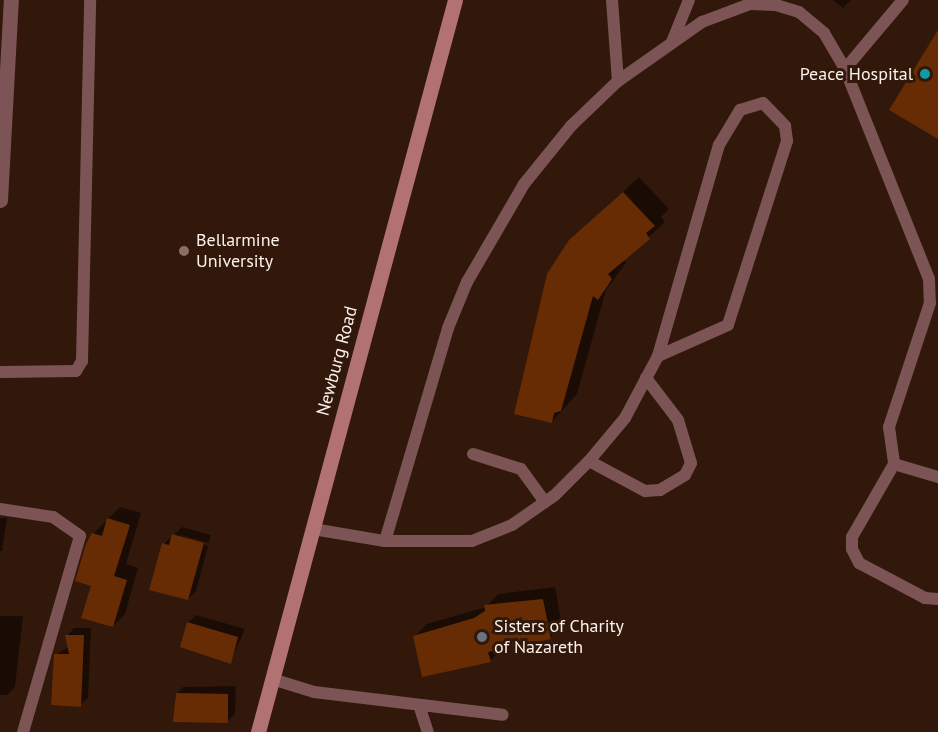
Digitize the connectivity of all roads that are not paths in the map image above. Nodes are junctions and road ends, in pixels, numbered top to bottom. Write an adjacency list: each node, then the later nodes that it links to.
1 (11, 0): 10 (street)
2 (90, 0): 12 (lane)
3 (455, 0): 20 (main road, Newburg Road)
4 (612, 0): 9 (lane)
5 (689, 0): 7 (lane)
6 (903, 0): 8 (lane)
7 (672, 43): 8 (lane); 9 (lane)
8 (845, 69): 16 (lane)
9 (618, 81): 21 (lane)
10 (0, 200)
11 (658, 356): 11 (lane); 13 (lane)
12 (0, 372)
13 (646, 378): 15 (lane); 15 (lane)
14 (473, 453): 18 (lane)
15 (589, 461): 18 (lane)
16 (894, 464): 17 (lane); 22 (lane)
17 (938, 477)
18 (545, 502): 21 (lane)
19 (0, 509): 26 (lane)
20 (313, 529): 21 (lane); 23 (main road, Newburg Road)
21 (385, 541)
22 (938, 598)
23 (272, 680): 24 (lane); 27 (main road, Newburg Road)
24 (419, 705): 25 (lane); 28 (lane)
25 (503, 715)
26 (23, 732)
27 (258, 732)
28 (428, 732)

